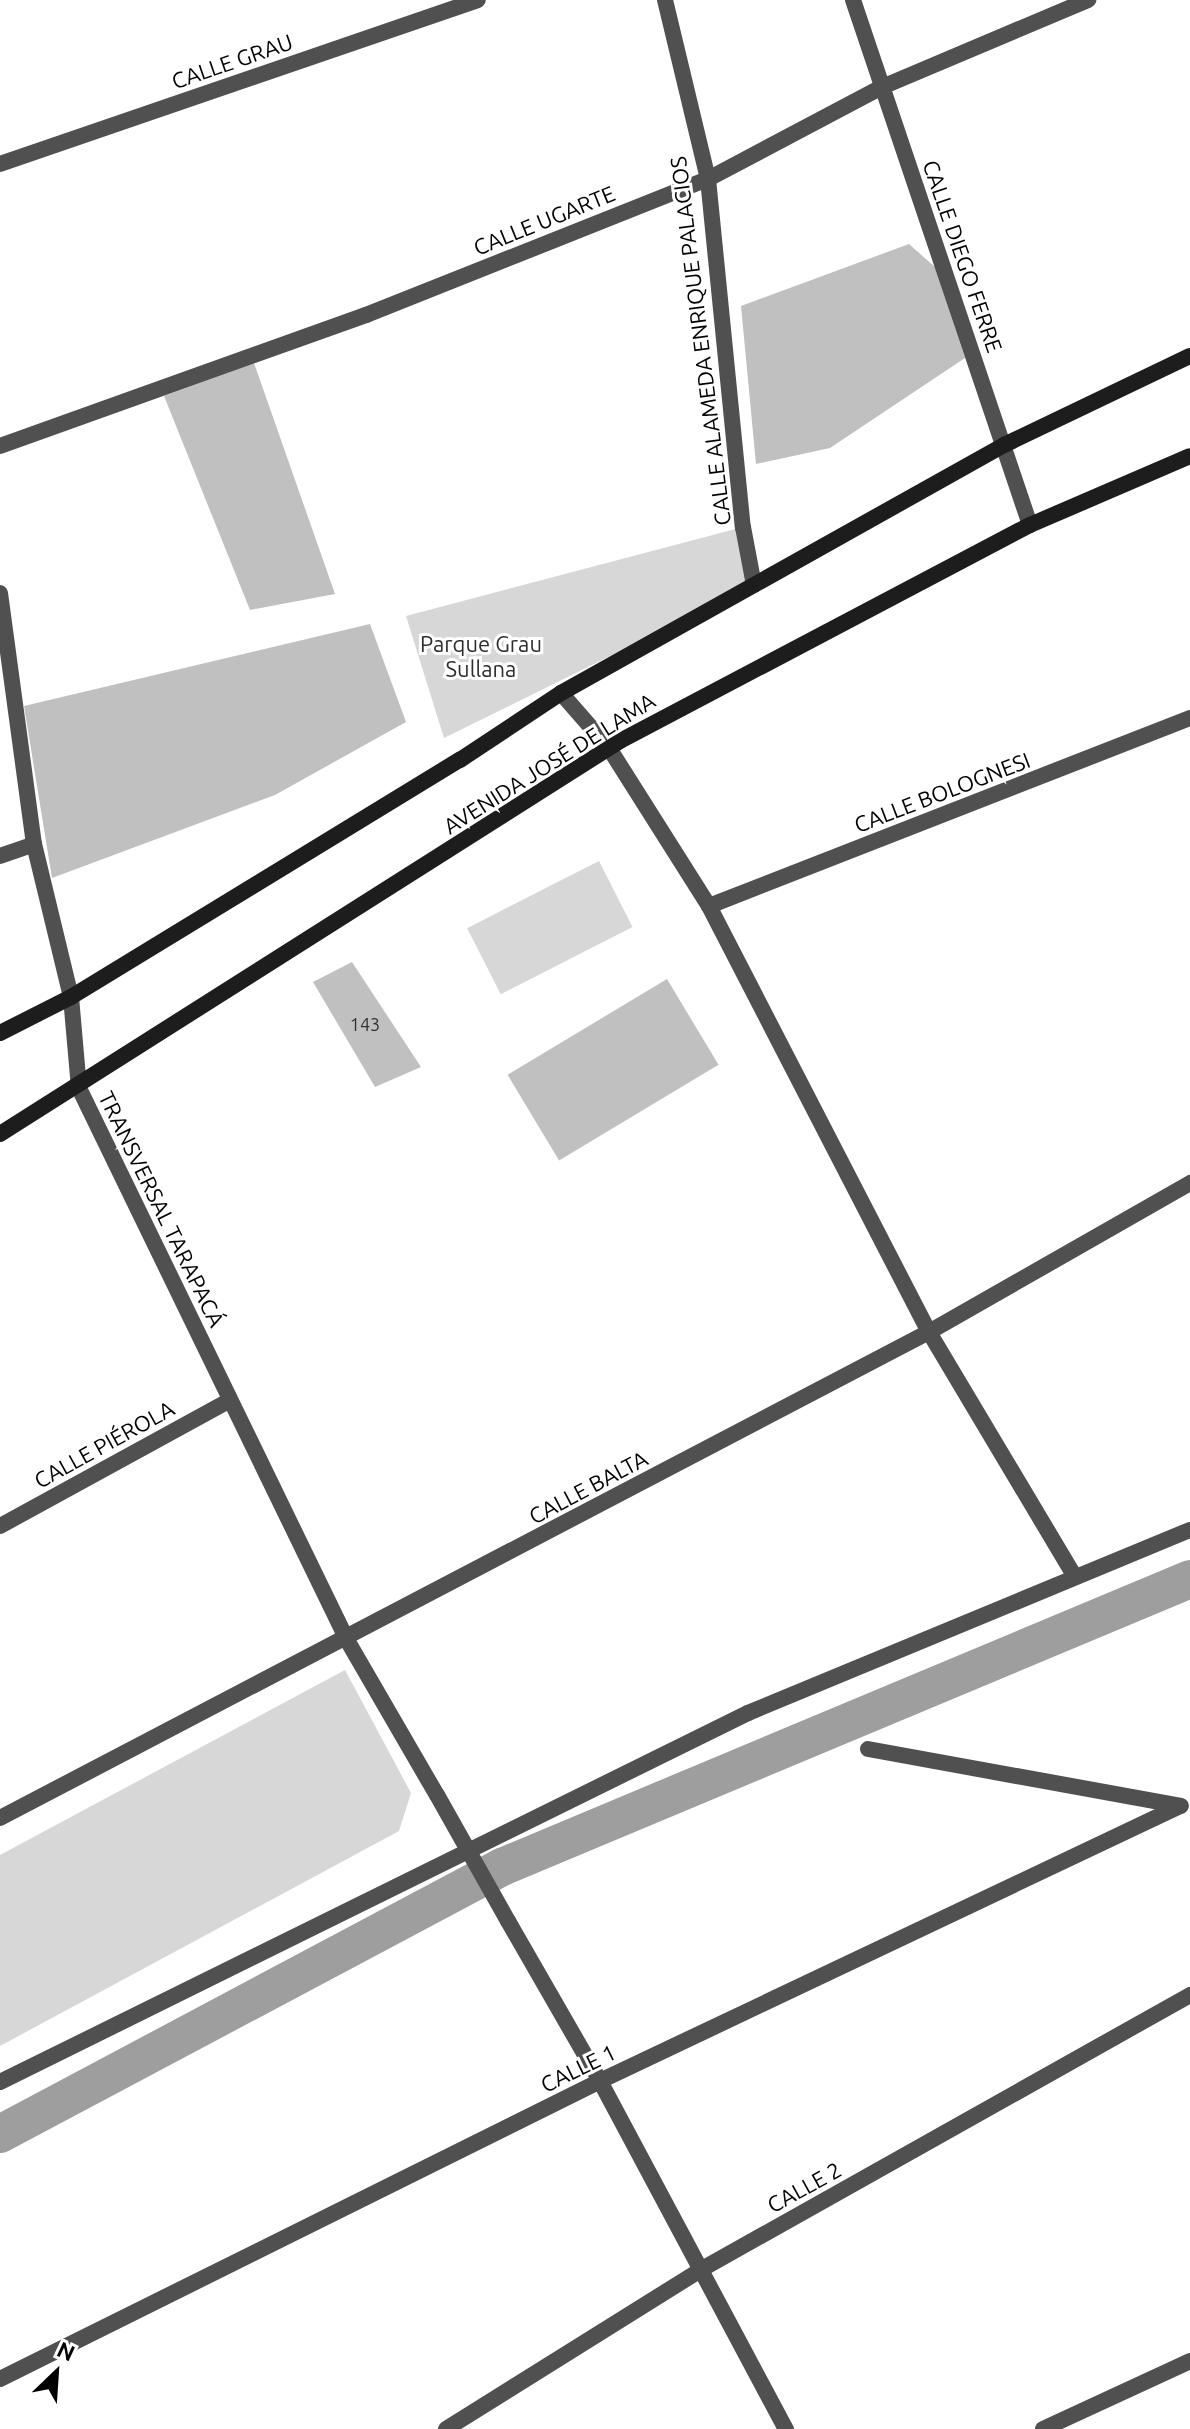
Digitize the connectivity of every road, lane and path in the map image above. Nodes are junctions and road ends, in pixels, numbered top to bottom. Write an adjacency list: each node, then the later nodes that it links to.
1 (478, 0): 6 (street, CALLE GRAU)
2 (665, 0): 7 (street, CALLE ALAMEDA ENRIQUE PALACIOS)
3 (853, 0): 5 (street, CALLE DIEGO FERRE)
4 (1088, 0): 5 (street, CALLE UGARTE)
5 (882, 87): 7 (street, CALLE UGARTE); 9 (street, CALLE DIEGO FERRE)
6 (0, 164)
7 (708, 179): 10 (street, CALLE UGARTE); 13 (street, CALLE ALAMEDA ENRIQUE PALACIOS)
8 (1190, 356): 9 (main road)
9 (1004, 445): 12 (street, CALLE DIEGO FERRE); 13 (main road)
10 (0, 446)
11 (1190, 456): 12 (main road, AVENIDA JOSÉ DE LAMA)
12 (1030, 525): 18 (main road, AVENIDA JOSÉ DE LAMA)
13 (754, 585): 15 (main road)
14 (0, 593): 16 (street, TRANSVERSAL TARAPACÁ)
15 (561, 693): 18 (street); 22 (main road)
16 (7, 698): 19 (street, TRANSVERSAL TARAPACÁ)
17 (1190, 718): 21 (street, CALLE BOLOGNESI)
18 (609, 748): 21 (street); 24 (main road, AVENIDA JOSÉ DE LAMA)
19 (34, 844): 20 (street); 22 (street, TRANSVERSAL TARAPACÁ)
20 (0, 856)
21 (709, 906): 27 (street)
22 (71, 997): 23 (main road); 24 (street, TRANSVERSAL TARAPACÁ)
23 (0, 1033)
24 (79, 1088): 25 (main road, AVENIDA JOSÉ DE LAMA); 28 (street, TRANSVERSAL TARAPACÁ)
25 (0, 1134)
26 (1190, 1183): 27 (street, CALLE BALTA)
27 (929, 1332): 31 (street); 32 (street, CALLE BALTA)
28 (230, 1400): 29 (street, CALLE PIÉROLA); 32 (street, TRANSVERSAL TARAPACÁ)
29 (0, 1526)
30 (1190, 1530): 31 (street)
31 (1074, 1575): 38 (street)
32 (347, 1640): 35 (street, CALLE BALTA); 37 (street, TRANSVERSAL TARAPACÁ, bridge)
33 (868, 1749): 34 (street)
34 (1185, 1806): 37 (street, CALLE 1)
35 (0, 1818)
36 (1190, 1995): 39 (street, CALLE 2)
37 (600, 2081): 39 (street, TRANSVERSAL TARAPACÁ); 41 (street, CALLE 1)
38 (0, 2082)
39 (702, 2269): 42 (street, CALLE 2); 43 (street, TRANSVERSAL TARAPACÁ)
40 (1190, 2361): 44 (street)
41 (0, 2379)
42 (446, 2429)
43 (786, 2429)
44 (1043, 2429)

